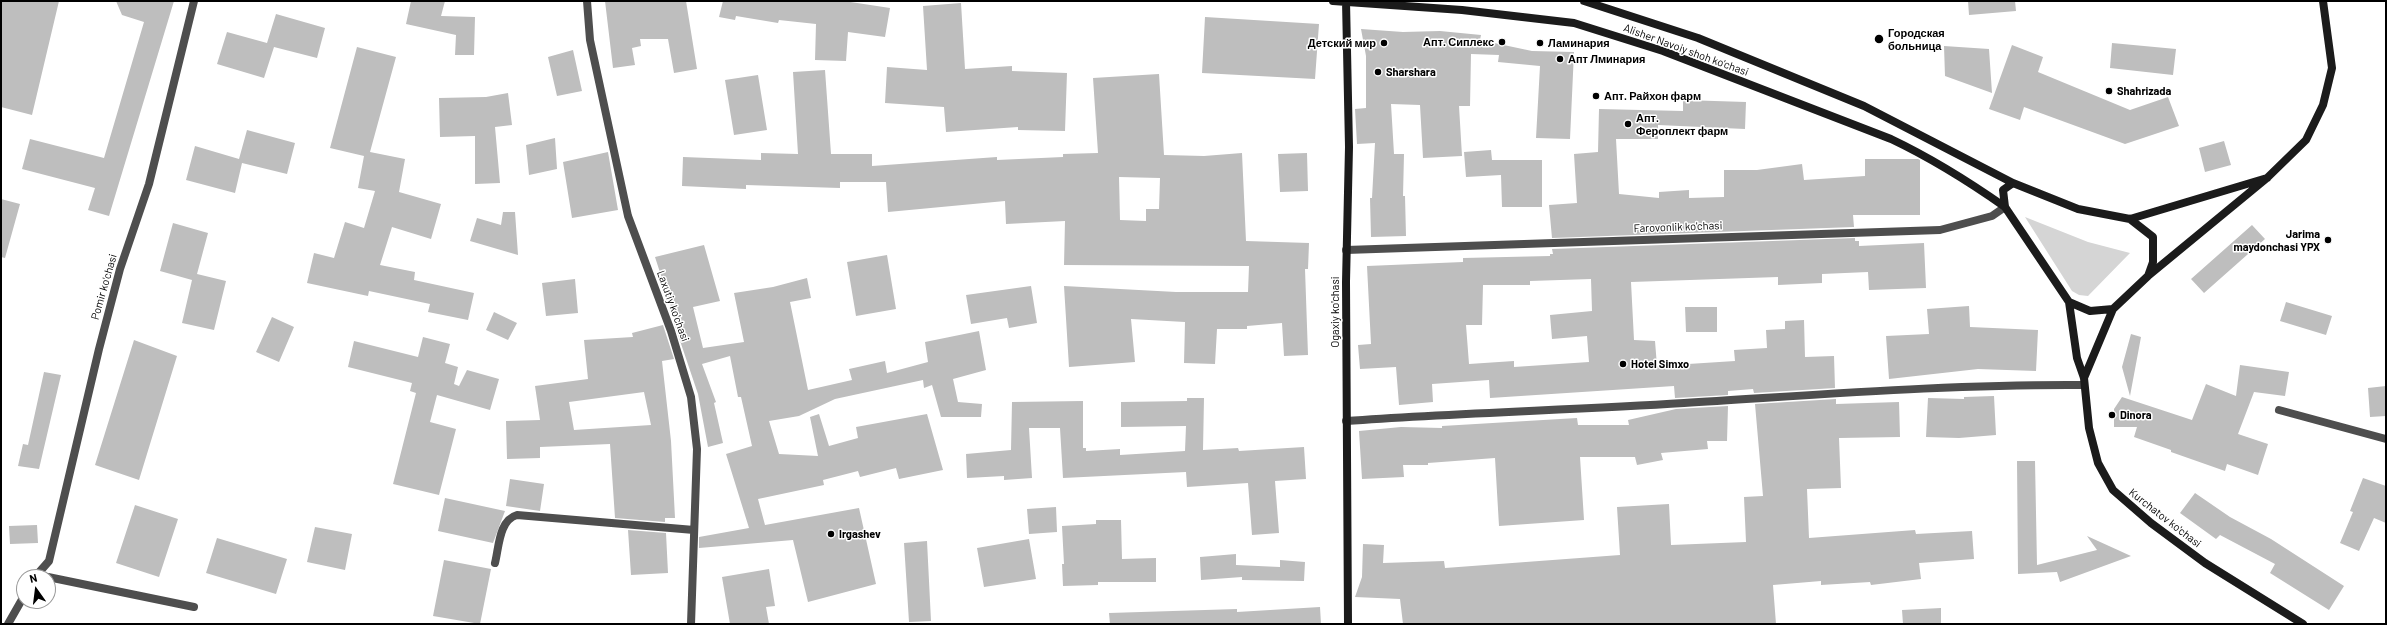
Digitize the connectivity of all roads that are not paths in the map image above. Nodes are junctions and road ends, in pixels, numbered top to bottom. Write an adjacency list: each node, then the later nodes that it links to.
1 (194, 1): 21 (street, Pomir ko'chasi)
2 (587, 1): 19 (street, Laxutiy ko'chasi)
3 (1333, 1): 6 (main road, Alisher Navoiy shoh ko'chasi)
4 (1584, 1): 8 (main road, Alisher Navoiy shoh ko'chasi)
5 (2323, 1): 7 (main road)
6 (1346, 2): 9 (main road, Alisher Navoiy shoh ko'chasi); 11 (main road, Ogaxiy ko'chasi)
7 (2268, 178): 10 (main road); 12 (main road)
8 (2013, 183): 9 (main road); 10 (main road, Alisher Navoiy shoh ko'chasi)
9 (2005, 207): 11 (street, Farovonlik ko'chasi); 13 (main road)
10 (2130, 219): 12 (main road)
11 (1346, 250): 17 (main road, Ogaxiy ko'chasi)
12 (2148, 276): 14 (main road)
13 (2069, 302): 14 (main road); 15 (main road, Kurchatov ko'chasi)
14 (2113, 309): 15 (main road, Kurchatov ko'chasi)
15 (2084, 381): 17 (street); 28 (main road, Kurchatov ko'chasi)
16 (2279, 410): 18 (street)
17 (1346, 421): 27 (main road, Ogaxiy ko'chasi)
18 (2386, 439)
19 (694, 530): 20 (street); 26 (street, Laxutiy ko'chasi)
20 (496, 563)
21 (42, 569)
22 (56, 579): 23 (street)
23 (194, 607)
24 (17, 609): 25 (street)
25 (8, 624)
26 (691, 624)
27 (1348, 624)
28 (2303, 624)

